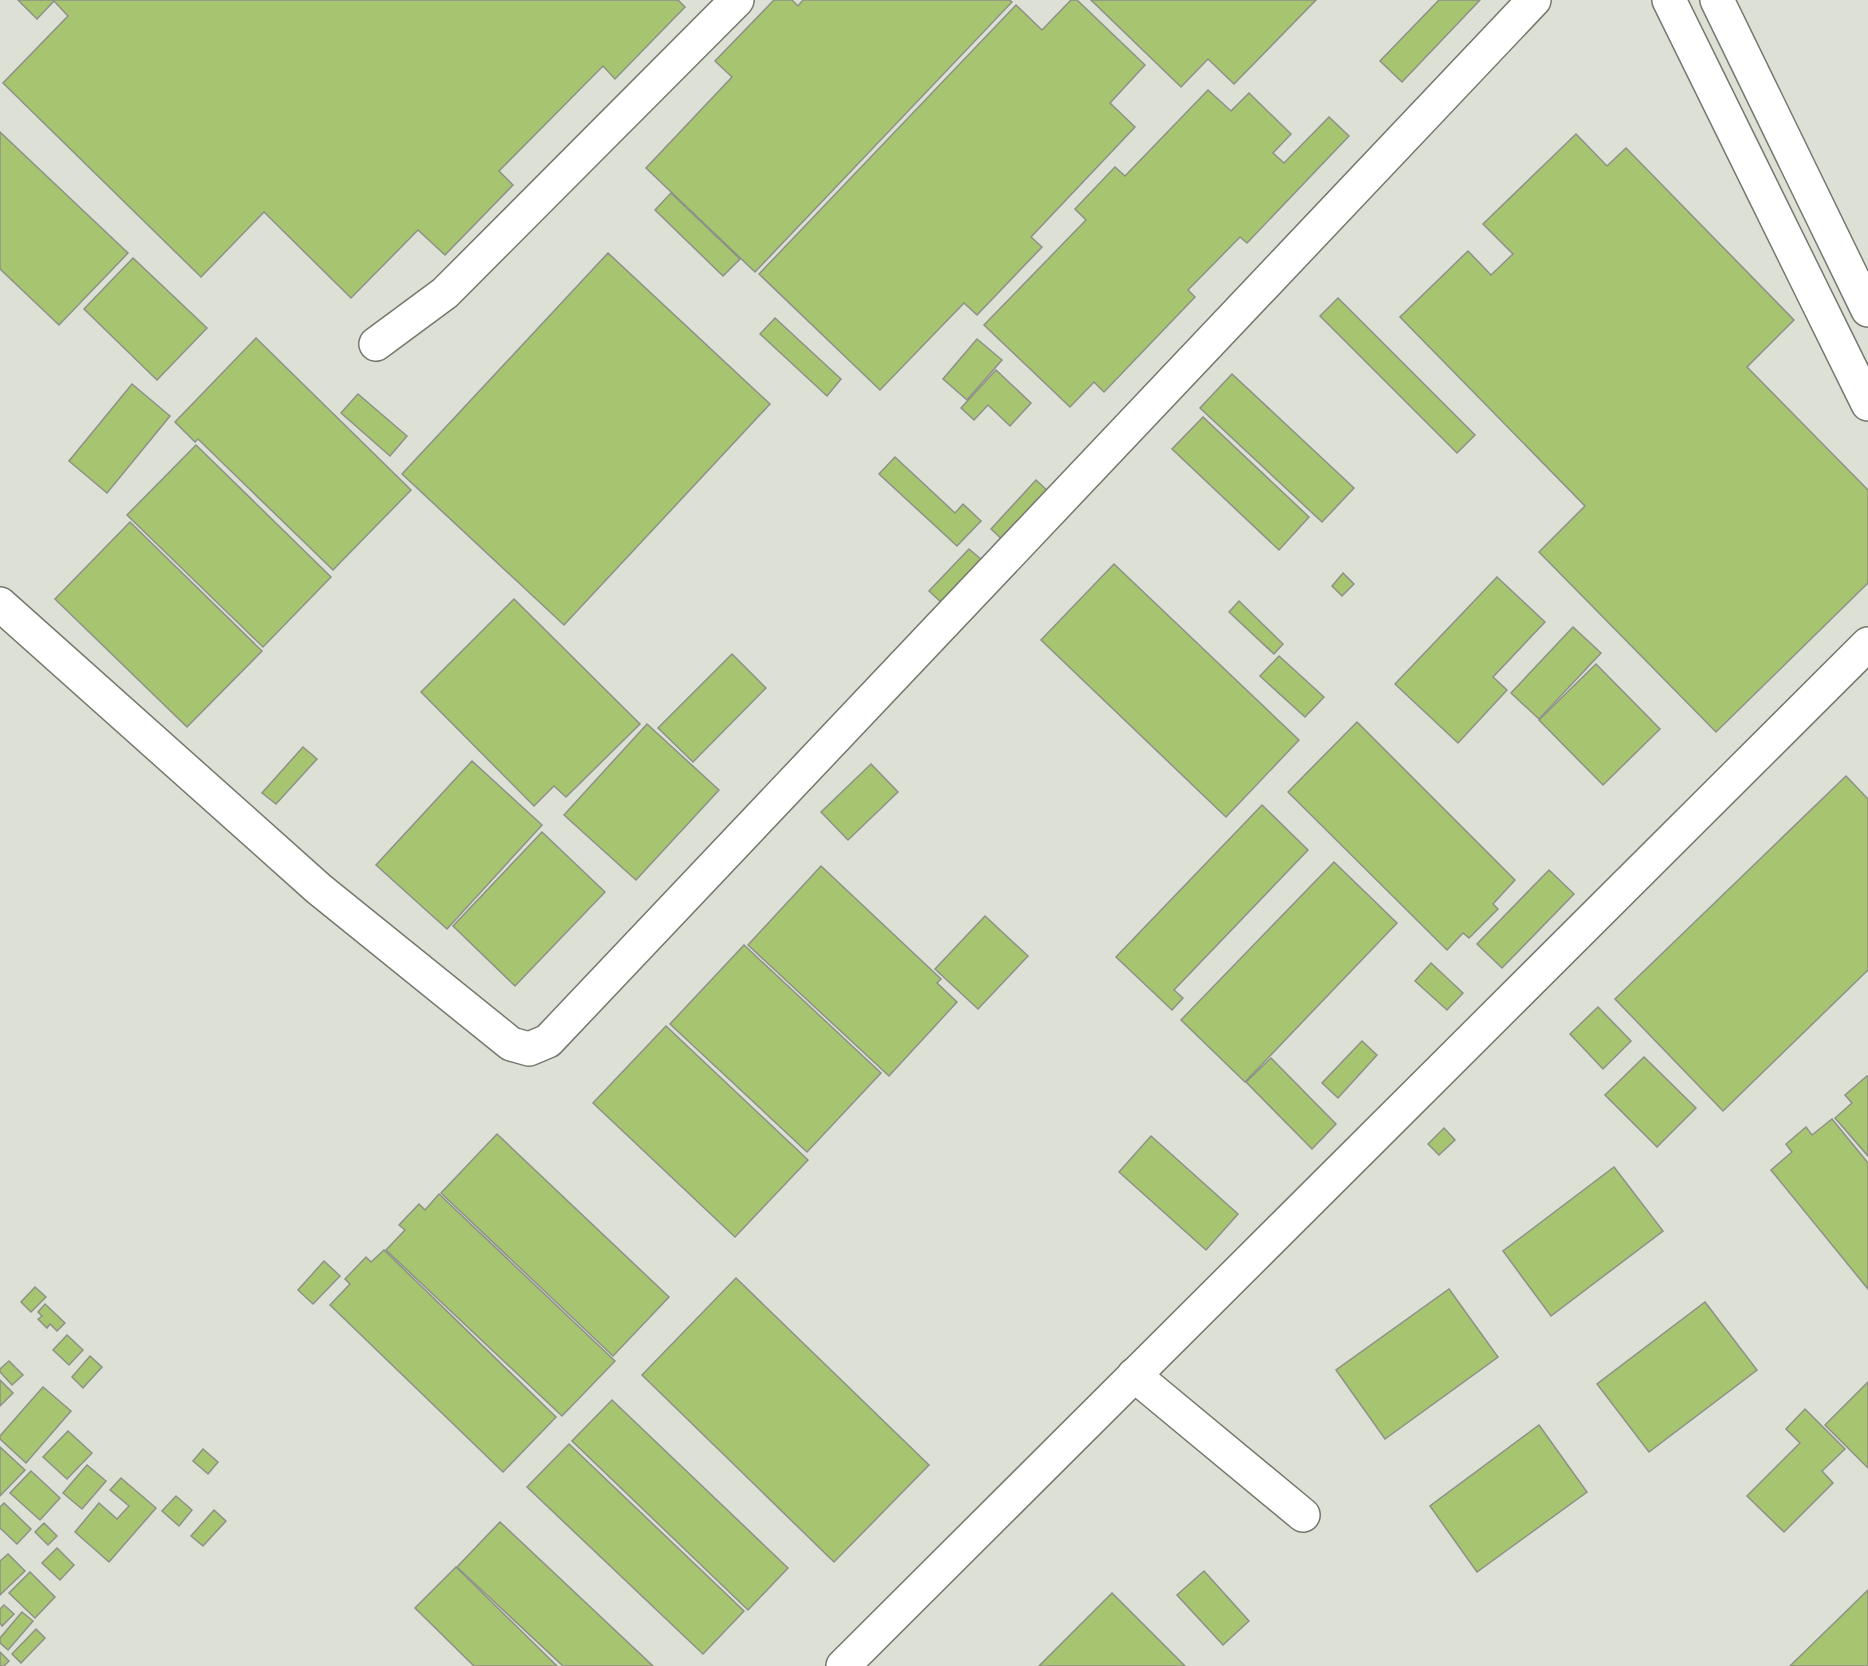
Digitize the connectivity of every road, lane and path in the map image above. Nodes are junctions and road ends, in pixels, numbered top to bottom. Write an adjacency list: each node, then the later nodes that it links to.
1 (737, 0): 6 (street)
2 (1534, 0): 8 (street)
3 (1668, 0): 7 (street)
4 (1718, 0): 5 (street)
5 (1868, 310)
6 (376, 344)
7 (1868, 404)
8 (0, 604)
9 (1868, 644): 10 (street)
10 (1134, 1375): 11 (street); 12 (street)
11 (1303, 1515)
12 (843, 1666)

